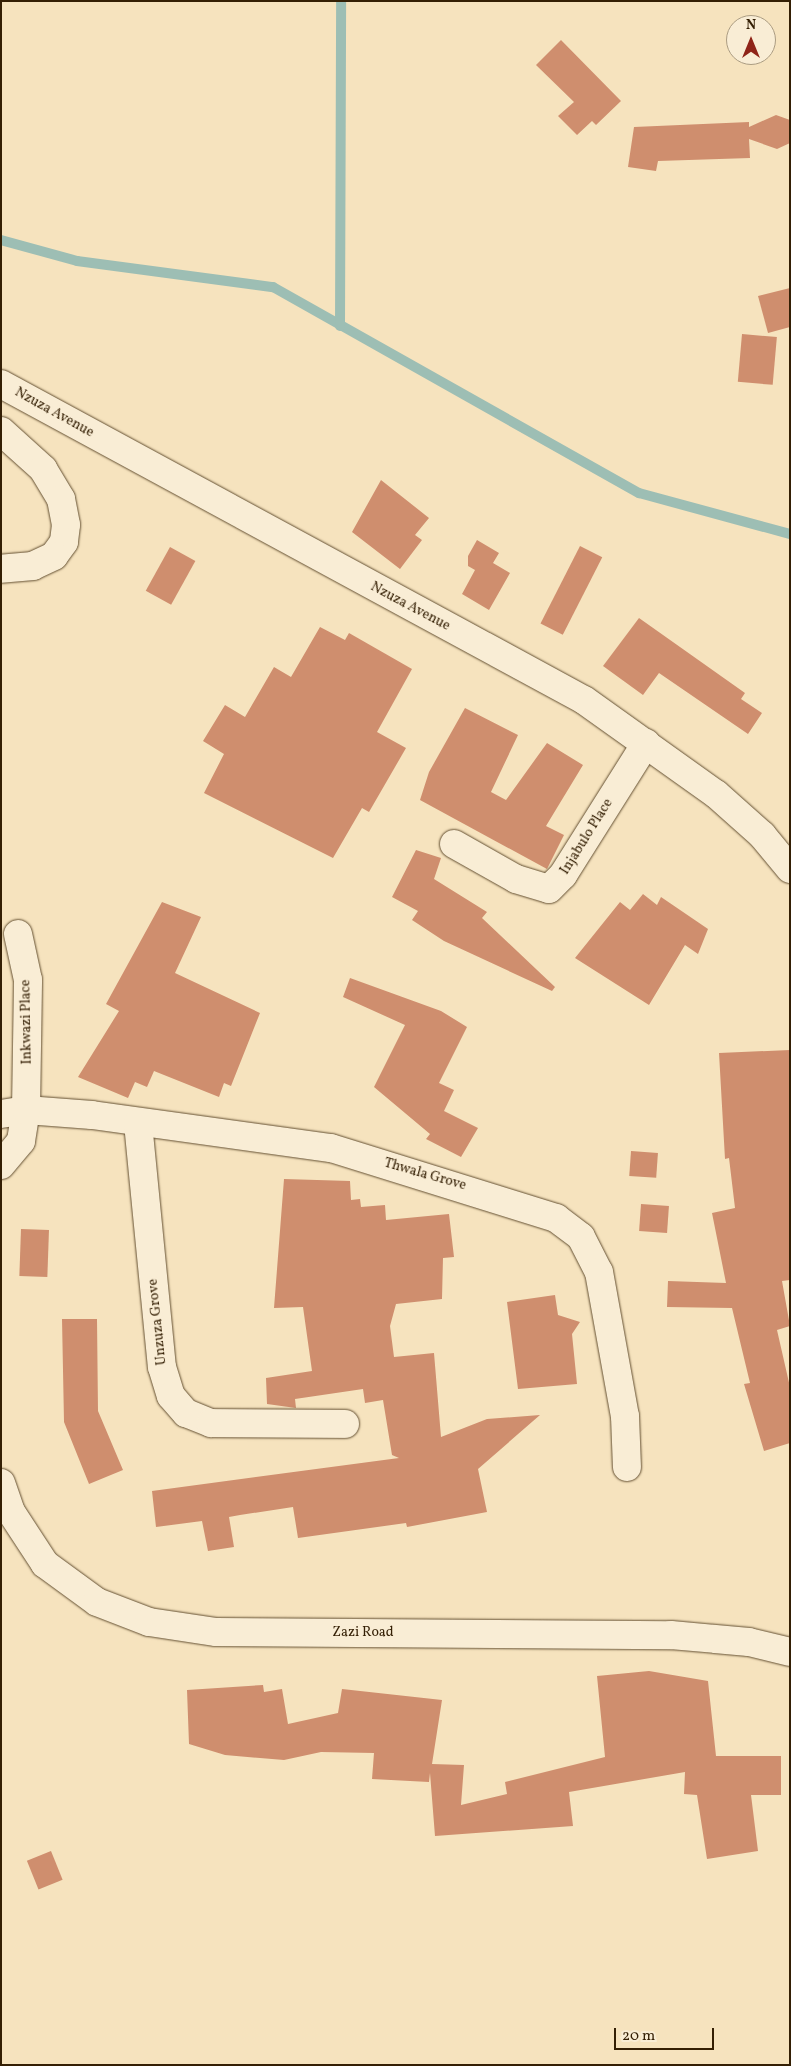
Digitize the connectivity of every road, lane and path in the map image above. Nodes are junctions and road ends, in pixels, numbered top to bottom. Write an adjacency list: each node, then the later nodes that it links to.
1 (1, 384): 4 (street, Nzuza Avenue)
2 (1, 430): 3 (street)
3 (1, 569)
4 (646, 742): 5 (street, Injabulo Place); 6 (street, Nzuza Avenue)
5 (454, 844)
6 (790, 869)
7 (18, 934): 8 (street, Inkwazi Place)
8 (14, 1112): 9 (street, Thwala Grove); 10 (street)
9 (138, 1124): 11 (street, Unzuza Grove); 12 (street, Thwala Grove)
10 (1, 1165)
11 (345, 1424)
12 (627, 1467)
13 (1, 1483): 14 (street, Zazi Road)
14 (790, 1652)

